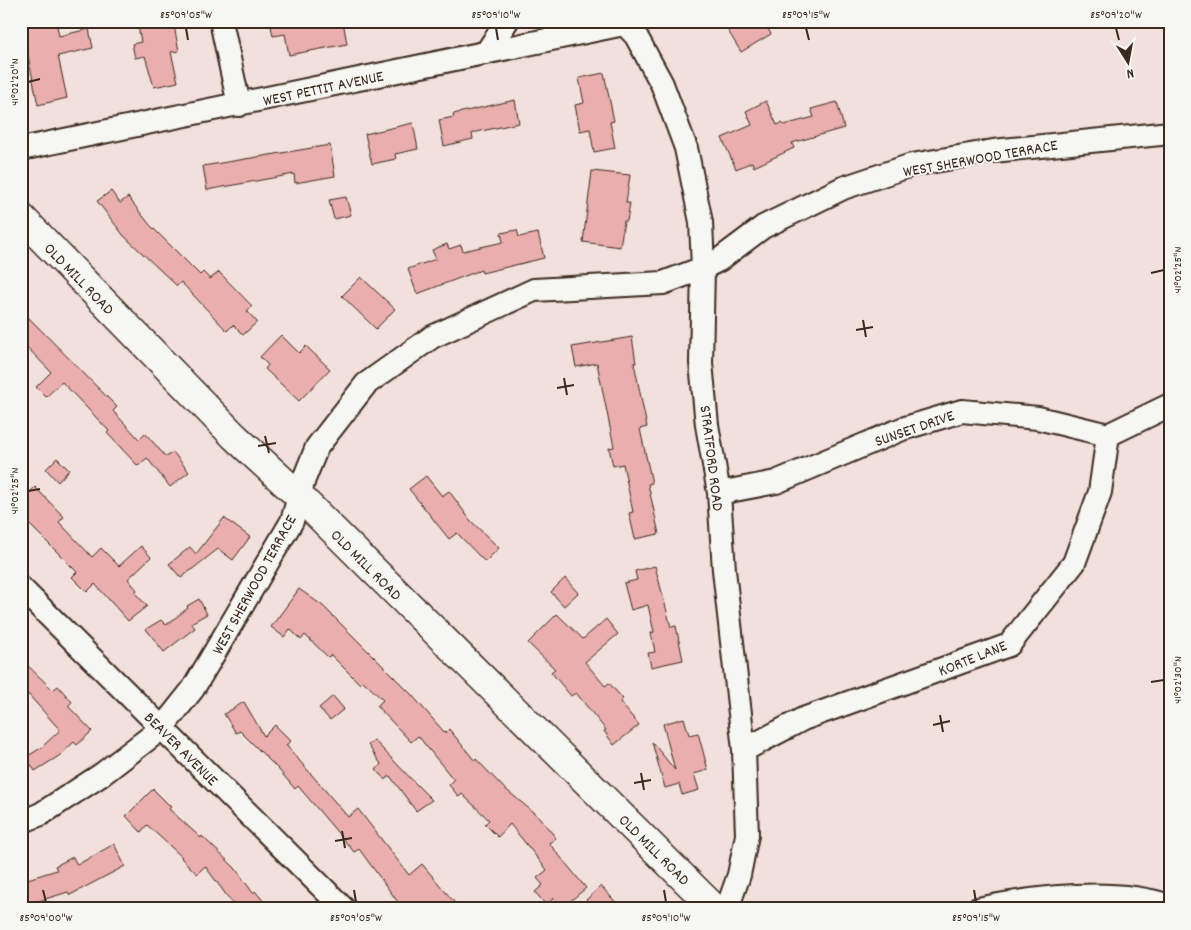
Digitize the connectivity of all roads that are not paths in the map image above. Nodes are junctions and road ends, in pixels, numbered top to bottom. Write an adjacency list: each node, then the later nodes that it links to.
1 (221, 21): 5 (street)
2 (507, 21): 4 (street)
3 (623, 22): 4 (street, WEST PETTIT AVENUE); 9 (street, STRATFORD ROAD)
4 (486, 53): 5 (street, WEST PETTIT AVENUE)
5 (239, 105): 7 (street, WEST PETTIT AVENUE)
6 (1170, 133): 9 (street, WEST SHERWOOD TERRACE)
7 (21, 149)
8 (21, 217): 13 (main road, OLD MILL ROAD)
9 (703, 268): 12 (street, STRATFORD ROAD); 13 (street, WEST SHERWOOD TERRACE)
10 (1170, 405): 11 (street)
11 (1108, 435): 12 (street, SUNSET DRIVE); 16 (street, KORTE LANE)
12 (719, 493): 16 (street, STRATFORD ROAD)
13 (299, 496): 15 (street, WEST SHERWOOD TERRACE); 20 (main road, OLD MILL ROAD)
14 (21, 588): 15 (street, BEAVER AVENUE)
15 (162, 728): 17 (street, WEST SHERWOOD TERRACE); 19 (street, BEAVER AVENUE)
16 (744, 750): 21 (street, STRATFORD ROAD)
17 (21, 822)
18 (1170, 906): 22 (street)
19 (344, 909)
20 (715, 909)
21 (727, 909)
22 (978, 909)

